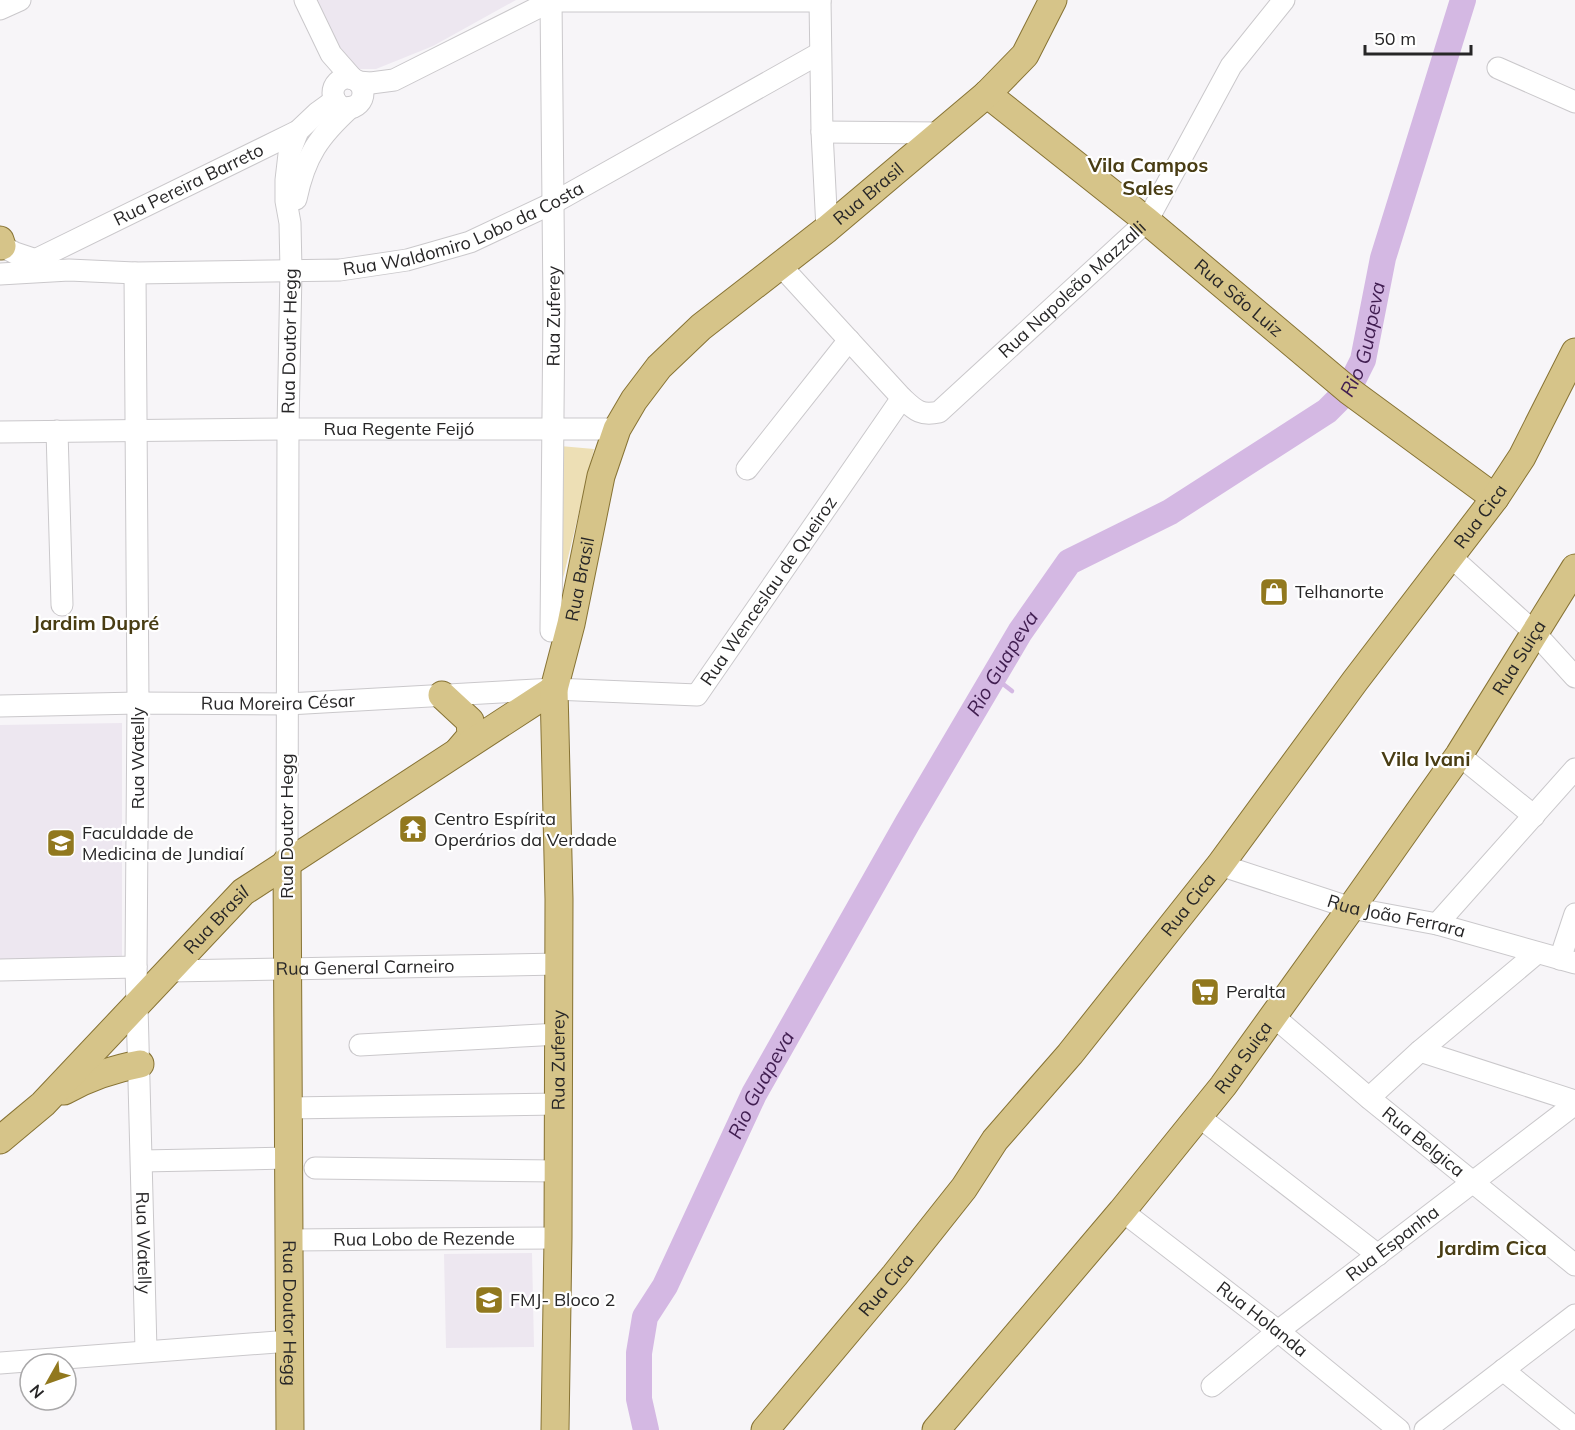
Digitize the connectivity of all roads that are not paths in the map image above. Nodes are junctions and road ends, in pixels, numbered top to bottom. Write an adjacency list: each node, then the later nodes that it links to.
1 (20, 0): 7 (street)
2 (305, 0): 9 (street)
3 (820, 0): 6 (street, Rua Pereira Barreto); 8 (street)
4 (1053, 0): 13 (main road, Rua Brasil)
5 (1284, 0): 20 (street, Rua Napoleão Mazzalli)
6 (551, 1): 12 (street, Rua Pereira Barreto); 19 (street, Rua Zuferey)
7 (0, 9)
8 (820, 53): 17 (street); 19 (street, Rua Waldomiro Lobo da Costa)
9 (331, 54): 11 (street); 14 (street)
10 (1497, 68): 15 (street)
11 (356, 80): 12 (street, Rua Pereira Barreto); 14 (street)
12 (394, 80): 14 (street, Rua Pereira Barreto)
13 (987, 94): 18 (main road, Rua Brasil); 20 (main road, Rua São Luiz)
14 (344, 100): 16 (street, Rua Pereira Barreto); 21 (street, Rua Doutor Hegg)
15 (1575, 102)
16 (298, 131): 21 (street, Rua Doutor Hegg); 24 (street, Rua Pereira Barreto)
17 (822, 132): 18 (street); 22 (street)
18 (942, 133): 22 (main road, Rua Brasil)
19 (554, 203): 27 (street, Rua Waldomiro Lobo da Costa); 33 (street, Rua Zuferey)
20 (1147, 221): 31 (street, Rua Napoleão Mazzalli); 39 (main road, Rua São Luiz)
21 (290, 223): 27 (street, Rua Doutor Hegg)
22 (827, 229): 25 (main road, Rua Brasil)
23 (2, 254): 24 (street, Rua Waldomiro Lobo da Costa); 26 (street, Rua Waldomiro Lobo da Costa)
24 (35, 260): 26 (street, Rua Waldomiro Lobo da Costa)
25 (781, 266): 29 (street); 34 (main road, Rua Brasil)
26 (69, 270): 28 (street, Rua Waldomiro Lobo da Costa)
27 (291, 270): 28 (street, Rua Waldomiro Lobo da Costa); 32 (street, Rua Doutor Hegg)
28 (135, 273): 35 (street, Rua Watelly)
29 (849, 340): 31 (street); 38 (street)
30 (1575, 352): 39 (main road, Rua Cica)
31 (902, 398): 47 (street, Rua Wenceslau de Queiroz)
32 (288, 429): 33 (street, Rua Regente Feijó); 35 (street, Rua Regente Feijó); 50 (street, Rua Doutor Hegg)
33 (554, 429): 34 (street, Rua Regente Feijó); 42 (street, Rua Zuferey)
34 (617, 429): 42 (main road, Rua Brasil)
35 (136, 430): 36 (street, Rua Regente Feijó); 49 (street, Rua Watelly)
36 (57, 431): 37 (street, Rua Regente Feijó); 43 (street)
37 (0, 432)
38 (747, 469)
39 (1495, 498): 40 (main road, Rua Cica)
40 (1450, 556): 45 (street); 57 (main road, Rua Cica)
41 (1575, 568): 45 (main road, Rua Suiça)
42 (563, 599): 44 (street, Rua Zuferey); 47 (main road, Rua Brasil)
43 (62, 605)
44 (551, 631)
45 (1535, 633): 46 (street); 53 (main road, Rua Suiça)
46 (1575, 677)
47 (554, 688): 48 (street, Rua Moreira César); 52 (main road, Rua Brasil); 63 (main road, Rua Zuferey)
48 (442, 695): 50 (street, Rua Moreira César); 52 (main road)
49 (138, 703): 50 (street, Rua Moreira César); 51 (street, Rua Moreira César); 64 (street, Rua Watelly)
50 (288, 705): 56 (street, Rua Doutor Hegg)
51 (0, 706)
52 (459, 750): 56 (main road, Rua Brasil)
53 (1459, 755): 55 (street); 58 (main road, Rua Suiça)
54 (1575, 769): 55 (street)
55 (1534, 816): 60 (street)
56 (287, 861): 65 (main road, Rua Doutor Hegg); 67 (main road, Rua Brasil)
57 (1220, 865): 58 (street, Rua João Ferrara); 101 (main road, Rua Cica)
58 (1351, 908): 60 (street, Rua João Ferrara); 69 (main road, Rua Suiça)
59 (1575, 915): 62 (street)
60 (1437, 924): 61 (street, Rua João Ferrara)
61 (1537, 953): 62 (street, Rua João Ferrara); 72 (street)
62 (1568, 961)
63 (559, 964): 65 (street, Rua General Carneiro); 70 (main road, Rua Zuferey)
64 (136, 967): 66 (street); 68 (street, Rua Watelly)
65 (288, 968): 67 (street, Rua General Carneiro); 78 (main road, Rua Doutor Hegg)
66 (0, 970)
67 (170, 971): 68 (main road, Rua Brasil)
68 (138, 1003): 73 (street, Rua Watelly); 76 (main road, Rua Brasil)
69 (1273, 1016): 74 (street, Rua Belgica); 79 (main road, Rua Suiça)
70 (559, 1034): 71 (street); 77 (main road, Rua Zuferey)
71 (360, 1045)
72 (1420, 1051): 74 (street); 75 (street)
73 (140, 1064): 76 (main road); 82 (street, Rua Watelly)
74 (1369, 1098): 85 (street, Rua Belgica)
75 (1575, 1102): 85 (street, Rua Espanha)
76 (42, 1104): 80 (main road)
77 (559, 1104): 78 (street); 84 (main road, Rua Zuferey)
78 (288, 1108): 81 (main road, Rua Doutor Hegg)
79 (1198, 1116): 86 (main road, Rua Suiça); 89 (street)
80 (0, 1140)
81 (288, 1158): 82 (street); 88 (main road, Rua Doutor Hegg)
82 (142, 1161): 94 (street, Rua Watelly)
83 (315, 1168): 84 (street)
84 (558, 1171): 87 (main road, Rua Zuferey)
85 (1472, 1182): 89 (street, Rua Espanha); 90 (street, Rua Belgica)
86 (1122, 1211): 92 (street, Rua Holanda); 102 (main road, Rua Suiça)
87 (558, 1238): 88 (street, Rua Lobo de Rezende); 100 (main road, Rua Zuferey)
88 (290, 1240): 93 (main road, Rua Doutor Hegg)
89 (1378, 1255): 92 (street, Rua Espanha)
90 (1575, 1265)
91 (1575, 1315): 96 (street)
92 (1278, 1331): 97 (street, Rua Espanha); 103 (street, Rua Holanda)
93 (290, 1341): 94 (street); 99 (main road, Rua Doutor Hegg)
94 (147, 1350): 95 (street)
95 (0, 1363)
96 (1503, 1370): 98 (street); 104 (street)
97 (1212, 1386)
98 (1575, 1428)
99 (290, 1430)
100 (555, 1430)
101 (765, 1430)
102 (936, 1430)
103 (1399, 1430)
104 (1425, 1430)

